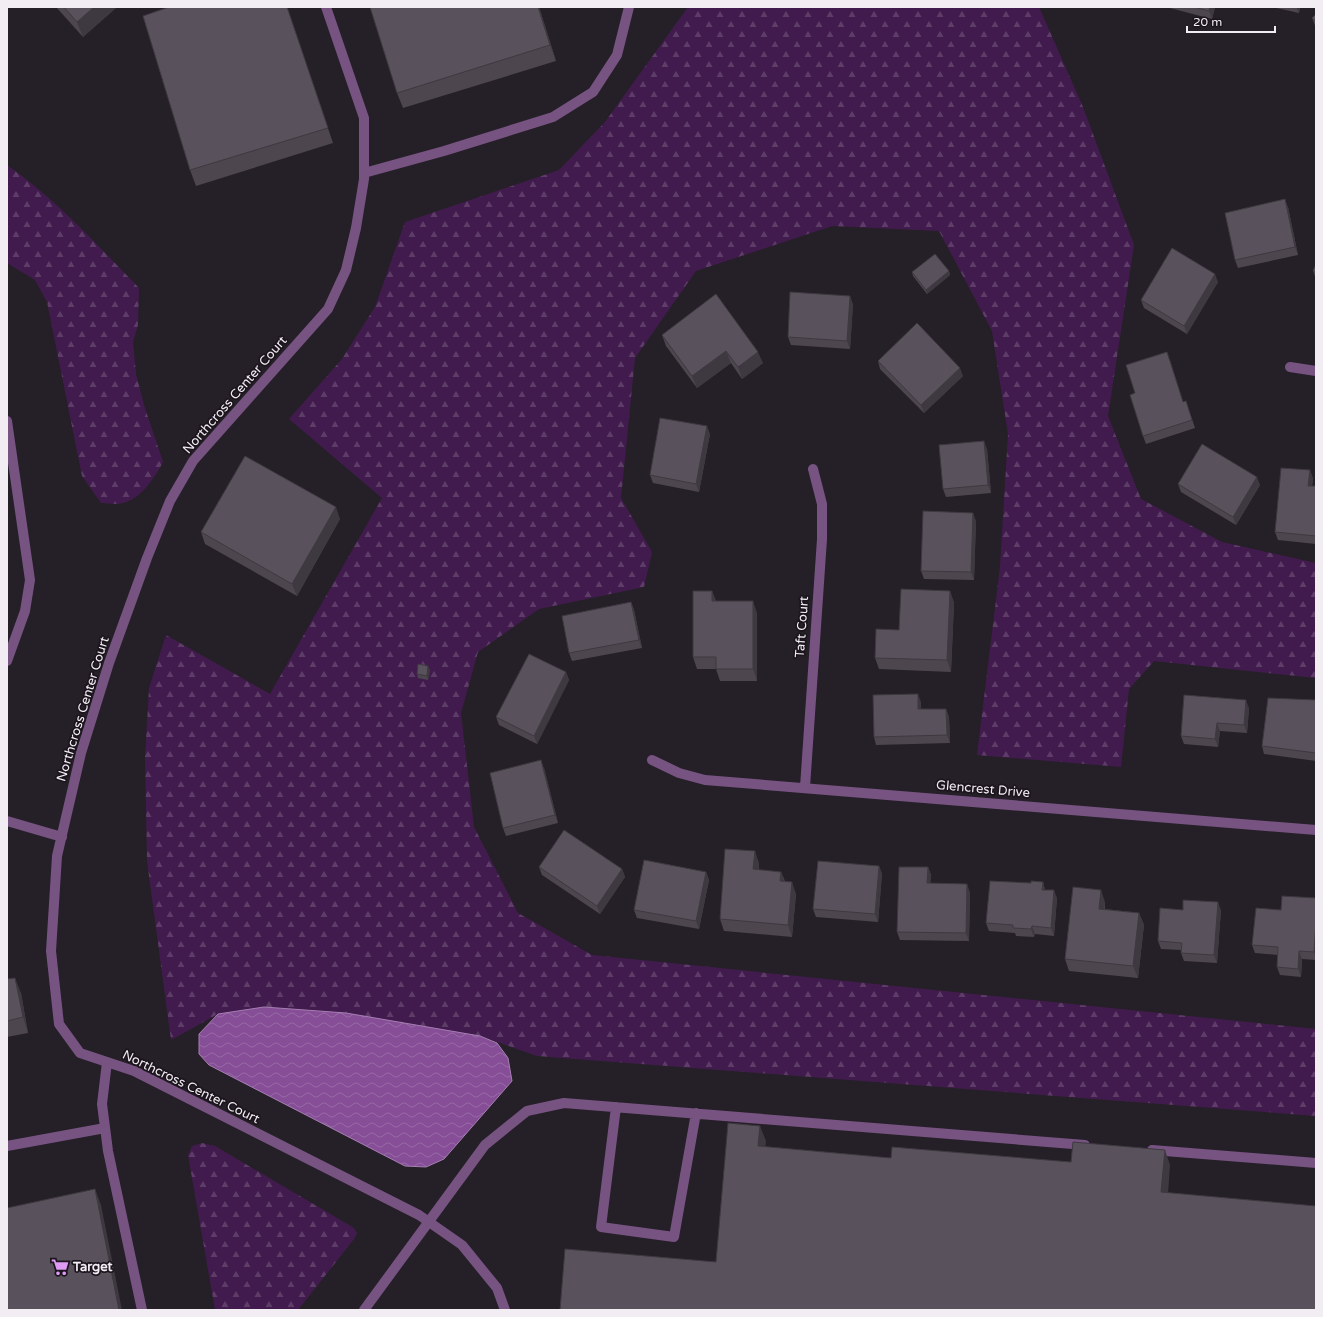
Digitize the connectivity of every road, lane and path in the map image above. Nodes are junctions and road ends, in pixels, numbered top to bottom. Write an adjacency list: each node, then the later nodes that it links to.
1 (326, 7): 3 (street, Northcross Center Court)
2 (629, 7): 3 (street)
3 (364, 174): 13 (street, Northcross Center Court)
4 (1290, 367): 5 (street)
5 (1316, 371)
6 (7, 421): 8 (street)
7 (813, 469): 10 (street, Taft Court)
8 (7, 661)
9 (652, 760): 10 (street, Glencrest Drive)
10 (805, 788): 12 (street, Glencrest Drive)
11 (7, 821): 13 (street)
12 (1316, 830)
13 (62, 837): 14 (street, Northcross Center Court)
14 (107, 1062): 17 (street); 22 (street, Northcross Center Court)
15 (616, 1107): 16 (street); 16 (street); 22 (street)
16 (696, 1114): 19 (street)
17 (105, 1128): 18 (street); 23 (street)
18 (7, 1146)
19 (1097, 1146)
20 (1144, 1150): 21 (street)
21 (1316, 1163)
22 (429, 1222): 24 (street); 25 (street, Northcross Center Court)
23 (142, 1310)
24 (364, 1310)
25 (505, 1310)

